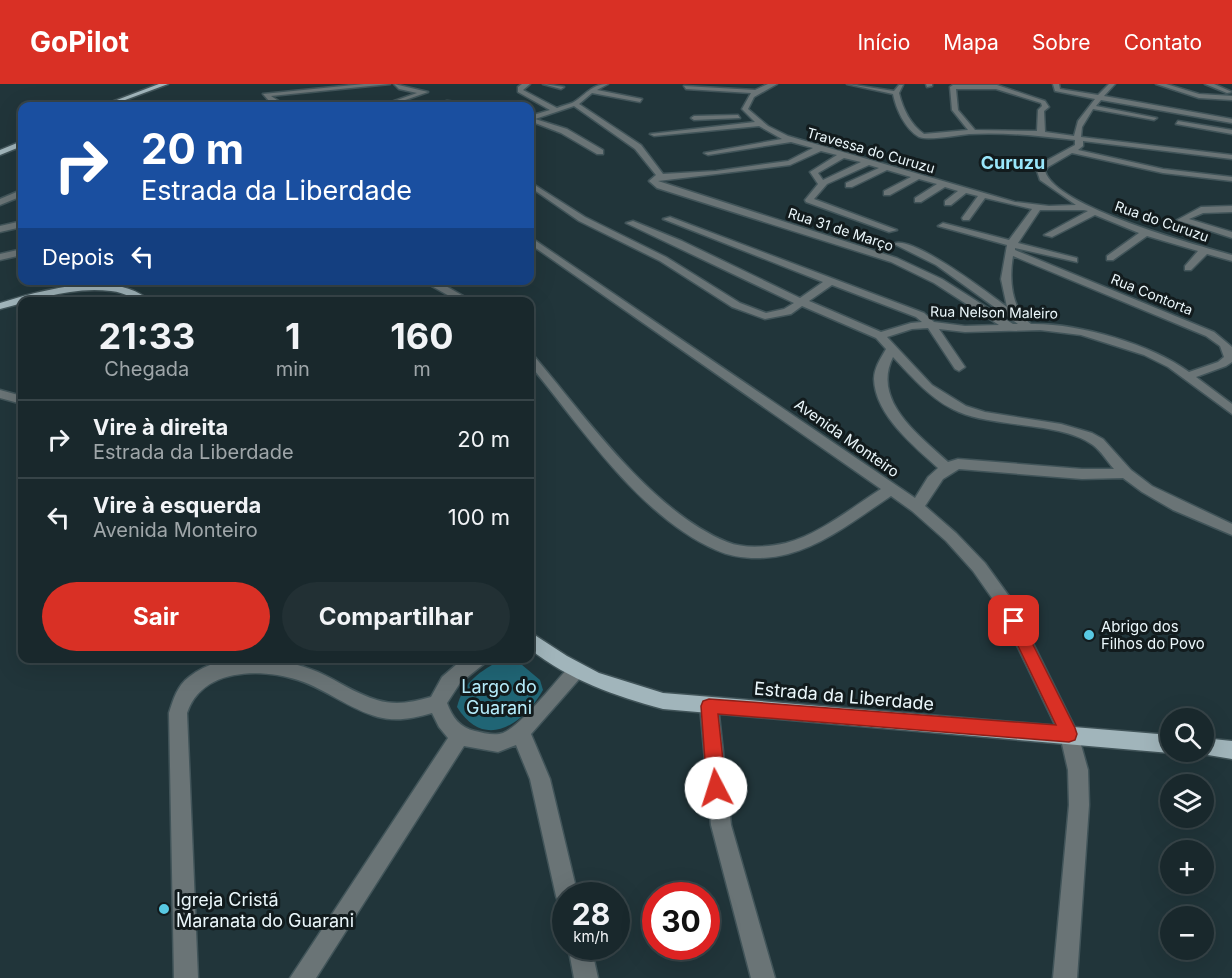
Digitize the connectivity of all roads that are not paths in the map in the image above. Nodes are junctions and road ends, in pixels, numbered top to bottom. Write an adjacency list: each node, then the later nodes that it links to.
1 (165, 84): 24 (main road)
2 (282, 84): 19 (street)
3 (387, 84): 19 (street)
4 (397, 84): 26 (street)
5 (526, 84): 29 (street)
6 (546, 84): 16 (street)
7 (606, 84): 18 (street)
8 (774, 84): 20 (street)
9 (850, 84): 39 (street)
10 (1056, 84): 22 (street)
11 (1112, 84): 22 (street)
12 (1159, 84): 21 (street)
13 (1208, 84): 21 (street)
14 (1220, 84): 21 (street)
15 (988, 85): 39 (street); 41 (street)
16 (561, 87)
17 (686, 87): 20 (street)
18 (592, 88): 23 (street); 27 (street)
19 (283, 92): 25 (street)
20 (757, 92): 30 (street)
21 (1231, 94)
22 (1099, 97): 28 (street); 35 (street)
23 (640, 100)
24 (115, 102)
25 (274, 102)
26 (395, 102)
27 (575, 104): 29 (street); 57 (street)
28 (1092, 107): 34 (street); 44 (street)
29 (556, 110): 31 (street)
30 (750, 116): 32 (street); 37 (street, Travessa do Curuzu)
31 (534, 117)
32 (694, 118)
33 (534, 120): 50 (street)
34 (1162, 120)
35 (1232, 121)
36 (1174, 122): 40 (street)
37 (759, 124): 38 (street, Travessa do Curuzu); 42 (street)
38 (769, 130): 43 (street, Travessa do Curuzu); 45 (street)
39 (973, 132): 41 (street)
40 (1232, 132)
41 (1041, 133): 44 (street)
42 (654, 134)
43 (779, 135): 46 (street, Travessa do Curuzu); 46 (street)
44 (1078, 137): 49 (street); 53 (street)
45 (701, 139)
46 (790, 140): 48 (street, Travessa do Curuzu)
47 (18, 145): 51 (main road)
48 (818, 149): 52 (street, Travessa do Curuzu); 57 (street)
49 (1074, 151): 58 (street); 71 (street)
50 (600, 152)
51 (0, 153)
52 (841, 156): 54 (street, Travessa do Curuzu); 60 (street)
53 (1232, 157)
54 (866, 163): 55 (street, Travessa do Curuzu); 60 (street)
55 (885, 168): 56 (street, Travessa do Curuzu); 61 (street)
56 (917, 177): 59 (street, Travessa do Curuzu); 64 (street)
57 (656, 179): 106 (street, Rua 31 de Março)
58 (1232, 179)
59 (942, 184): 63 (street, Travessa do Curuzu); 67 (street)
60 (822, 185): 82 (street)
61 (849, 185)
62 (534, 187): 102 (street)
63 (964, 190): 66 (street, Travessa do Curuzu); 69 (street)
64 (887, 193)
65 (18, 195): 68 (street)
66 (983, 196): 70 (street, Travessa do Curuzu); 76 (street)
67 (918, 200)
68 (0, 202)
69 (948, 203)
70 (1010, 203): 72 (street, Travessa do Curuzu); 75 (street)
71 (1084, 207): 72 (street, Travessa do Curuzu); 74 (street, Rua do Curuzu)
72 (1037, 208): 88 (street)
73 (1232, 209): 85 (street)
74 (1095, 211): 83 (street, Rua do Curuzu); 84 (street)
75 (1000, 212)
76 (966, 218)
77 (667, 219): 96 (street)
78 (630, 223): 102 (street)
79 (18, 225): 81 (street)
80 (943, 226): 88 (street)
81 (0, 229)
82 (892, 230)
83 (1147, 232): 89 (street, Rua do Curuzu); 92 (street)
84 (1049, 235)
85 (1232, 236)
86 (534, 243): 117 (street, Avenida Monteiro)
87 (899, 244): 105 (street)
88 (1011, 248): 94 (street); 105 (street); 111 (street, Rua Contorta)
89 (1205, 250): 93 (street, Rua do Curuzu); 95 (street)
90 (18, 253): 91 (street)
91 (0, 257)
92 (1110, 258)
93 (1232, 258)
94 (1074, 260)
95 (1188, 268)
96 (831, 281): 102 (street); 104 (street)
97 (436, 285): 100 (street)
98 (31, 297): 99 (main road)
99 (138, 297)
100 (459, 297)
101 (18, 301): 103 (main road)
102 (802, 302): 107 (street)
103 (0, 306)
104 (931, 325): 106 (street, Rua Nelson Maleiro); 107 (street, Rua Nelson Maleiro); 110 (street)
105 (1027, 326): 106 (street, Rua Nelson Maleiro); 111 (street, Rua Nelson Maleiro)
106 (1010, 327)
107 (880, 336): 108 (street)
108 (891, 348): 115 (street); 116 (street)
109 (534, 363): 117 (street)
110 (959, 367)
111 (1188, 376): 114 (street, Rua Nelson Maleiro)
112 (0, 394): 113 (street)
113 (18, 399)
114 (1232, 410)
115 (946, 468): 116 (street); 118 (street)
116 (1126, 473): 119 (street)
117 (892, 489): 118 (street, Avenida Monteiro)
118 (917, 507): 126 (street, Avenida Monteiro)
119 (1232, 530)
120 (534, 642): 122 (main road, Estrada da Liberdade)
121 (472, 663): 123 (street)
122 (575, 672): 124 (main road, Estrada da Liberdade); 125 (street)
123 (438, 703): 127 (street); 133 (street)
124 (709, 706): 126 (main road, Estrada da Liberdade); 136 (street)
125 (520, 731): 127 (street); 131 (street)
126 (1069, 734): 128 (main road, Estrada da Liberdade); 137 (street, Avenida Monteiro)
127 (460, 736): 134 (street)
128 (1160, 743)
129 (1214, 748): 130 (main road)
130 (1232, 750)
131 (564, 882)
132 (582, 960): 135 (street)
133 (186, 978)
134 (303, 978)
135 (586, 978)
136 (763, 978)
137 (1065, 978)

